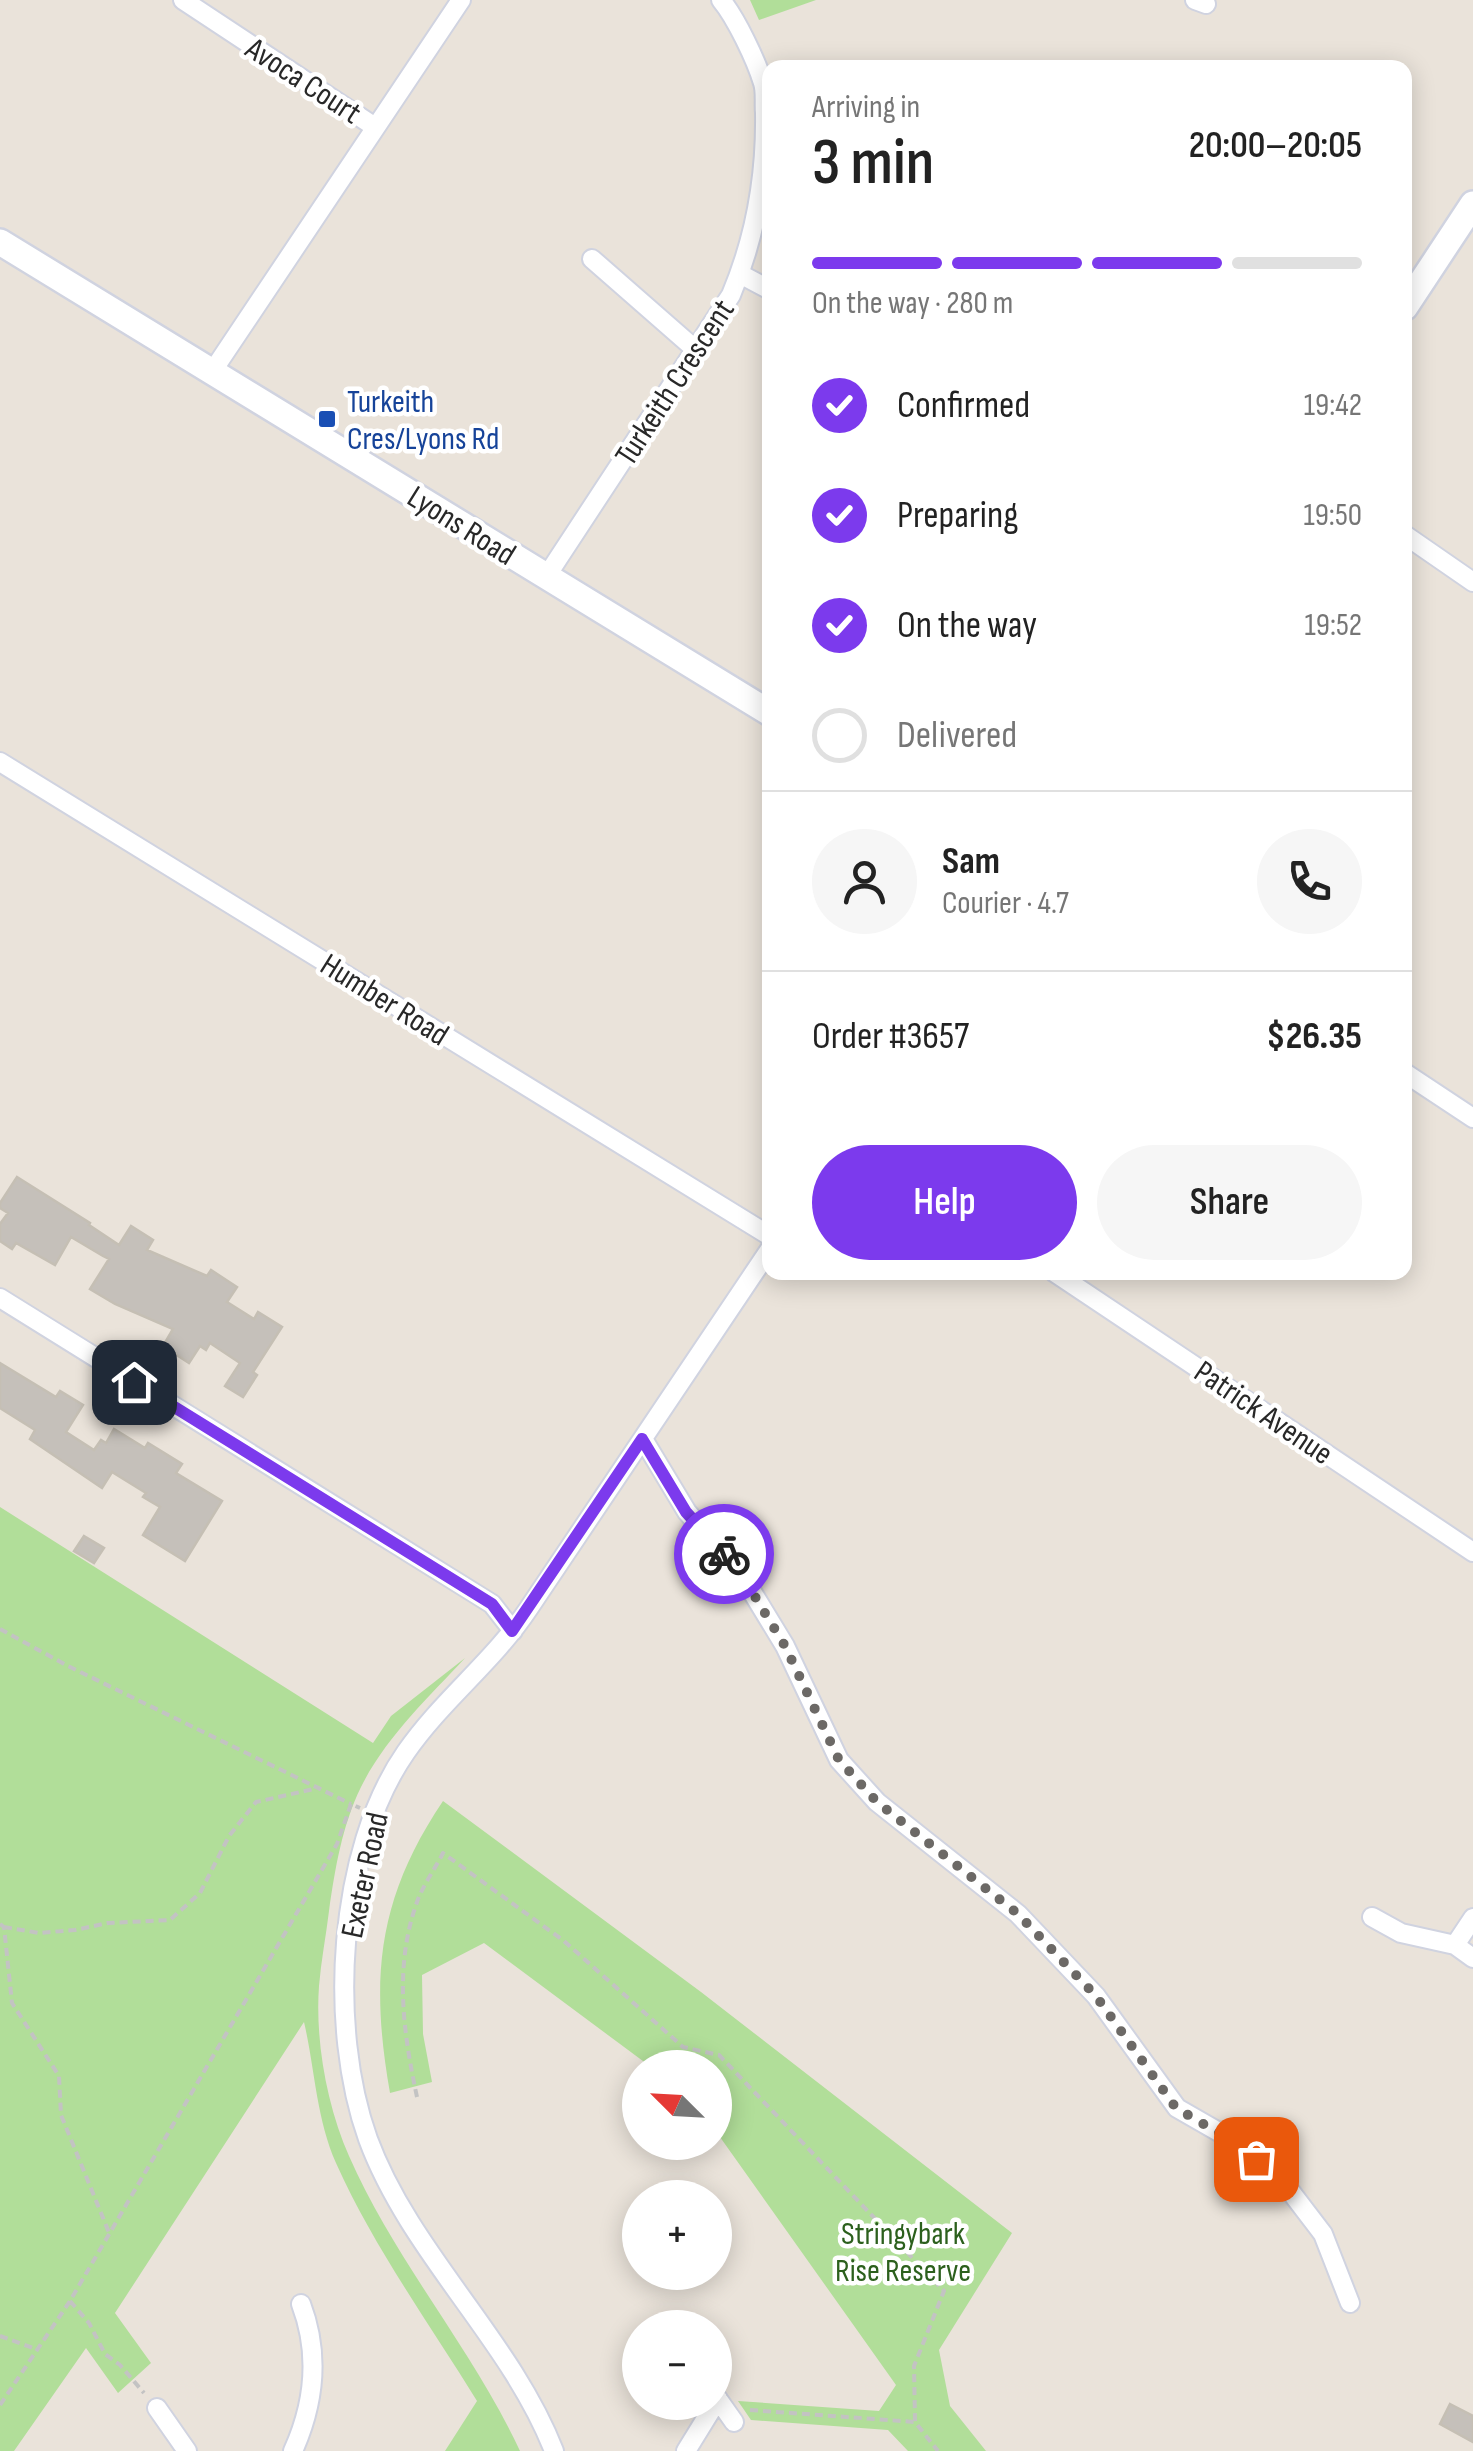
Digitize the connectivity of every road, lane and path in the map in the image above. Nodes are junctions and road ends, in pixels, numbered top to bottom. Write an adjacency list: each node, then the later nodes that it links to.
1 (183, 0): 5 (street, Avoca Court)
2 (461, 0): 5 (street)
3 (721, 0): 4 (street, Turkeith Crescent)
4 (762, 81)
5 (376, 127): 14 (street)
6 (762, 167): 10 (street, Turkeith Crescent)
7 (1470, 217): 12 (main road)
8 (0, 242): 14 (main road, Lyons Road)
9 (592, 258): 13 (street)
10 (740, 274): 11 (street); 13 (street, Turkeith Crescent)
11 (762, 286)
12 (1412, 297)
13 (696, 350): 16 (street, Turkeith Crescent)
14 (212, 372): 16 (main road, Lyons Road)
15 (1412, 540): 17 (street)
16 (546, 577): 18 (main road, Lyons Road)
17 (1473, 582)
18 (762, 709)
19 (0, 762): 22 (street, Humber Road)
20 (1412, 1078): 21 (street)
21 (1473, 1118)
22 (762, 1231)
23 (762, 1262): 26 (street, Exeter Road)
24 (1066, 1280): 27 (street, Patrick Avenue)
25 (0, 1298): 29 (street)
26 (642, 1439): 29 (street, Exeter Road); 41 (street)
27 (1473, 1552)
28 (0, 1629): 30 (path)
29 (512, 1631): 32 (street, Exeter Road)
30 (314, 1789): 31 (path); 35 (path)
31 (351, 1804): 32 (path); 39 (path)
32 (373, 1815): 52 (street, Exeter Road)
33 (1372, 1918): 36 (street)
34 (1473, 1918): 36 (street)
35 (2, 1925): 39 (path)
36 (1456, 1945): 37 (street)
37 (1473, 1958)
38 (416, 2096): 49 (path)
39 (110, 2235): 40 (path)
40 (70, 2301): 44 (path); 46 (path)
41 (1350, 2303)
42 (301, 2304): 51 (street)
43 (0, 2336): 44 (path)
44 (36, 2348): 45 (path)
45 (0, 2405)
46 (157, 2408): 50 (street)
47 (732, 2409): 49 (path)
48 (713, 2420): 53 (street)
49 (915, 2422): 54 (path)
50 (188, 2451)
51 (293, 2451)
52 (554, 2451)
53 (686, 2451)
54 (938, 2451)

